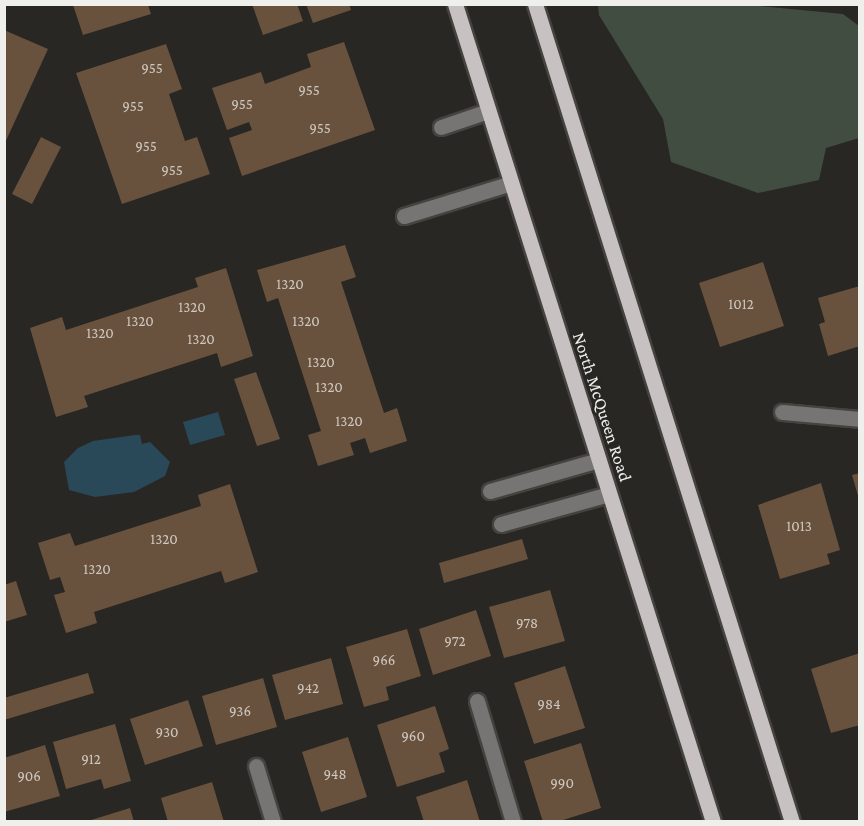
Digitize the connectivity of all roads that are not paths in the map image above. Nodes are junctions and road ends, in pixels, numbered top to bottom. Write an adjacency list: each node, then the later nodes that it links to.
1 (455, 4): 3 (main road, North McQueen Road)
2 (535, 4): 18 (main road)
3 (488, 111): 4 (street); 5 (main road, North McQueen Road)
4 (441, 127)
5 (511, 183): 6 (street); 9 (main road, North McQueen Road)
6 (404, 216)
7 (782, 412): 8 (street)
8 (860, 419)
9 (598, 460): 10 (street); 11 (main road, North McQueen Road)
10 (490, 491)
11 (609, 494): 12 (street); 17 (main road, North McQueen Road)
12 (501, 524)
13 (477, 701): 16 (street)
14 (256, 766): 15 (street)
15 (273, 822)
16 (513, 822)
17 (713, 822)
18 (792, 822)

